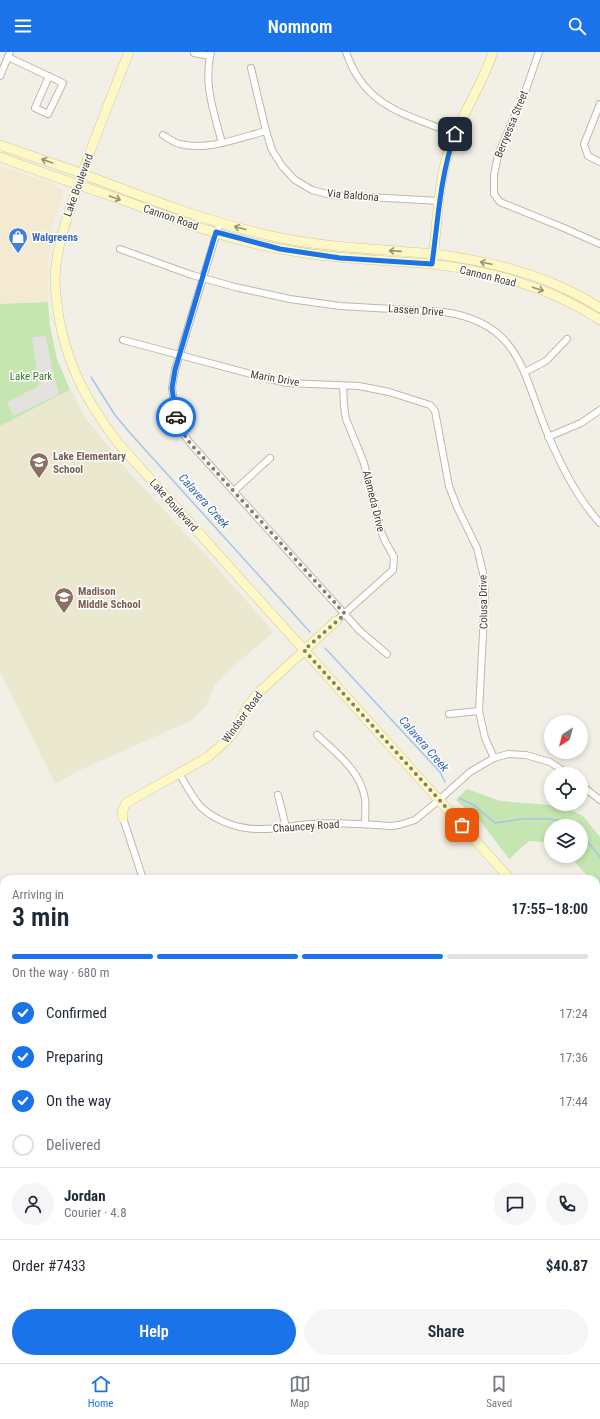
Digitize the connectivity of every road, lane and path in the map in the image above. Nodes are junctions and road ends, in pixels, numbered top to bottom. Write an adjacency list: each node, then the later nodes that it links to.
1 (129, 52): 19 (main road, Lake Boulevard)
2 (346, 52): 13 (street)
3 (493, 52): 13 (main road)
4 (539, 52): 24 (street, Berryessa Street)
5 (194, 53): 7 (street)
6 (9, 54): 9 (street); 10 (street)
7 (211, 54): 15 (street)
8 (251, 68): 12 (street, Via Baldona)
9 (0, 76)
10 (49, 76): 10 (street)
11 (600, 104): 18 (street)
12 (266, 131): 15 (street); 21 (street, Via Baldona)
13 (455, 134): 21 (main road)
14 (163, 135): 15 (street)
15 (222, 143)
16 (0, 145): 19 (main road, Cannon Road, one-way to 16)
17 (0, 157): 20 (main road, Cannon Road)
18 (600, 162)
19 (82, 174): 20 (main road, Lake Boulevard); 22 (main road, Cannon Road)
20 (78, 185): 23 (main road, Cannon Road, one-way to 23); 44 (main road, Lake Boulevard)
21 (440, 201): 26 (main road)
22 (220, 222): 23 (street); 26 (main road, Cannon Road, one-way to 22)
23 (216, 232): 27 (main road, Cannon Road); 28 (street)
24 (600, 244)
25 (120, 249): 28 (street, Lassen Drive)
26 (434, 254): 27 (main road); 29 (main road, Cannon Road, one-way to 26)
27 (432, 264): 30 (main road, Cannon Road, one-way to 30)
28 (204, 278): 33 (street); 34 (street, Lassen Drive)
29 (600, 308)
30 (600, 320)
31 (567, 339): 34 (street)
32 (123, 340): 33 (street, Marin Drive)
33 (180, 355): 35 (street, Marin Drive); 40 (street)
34 (525, 372): 38 (street, Lassen Drive)
35 (343, 386): 36 (street, Marin Drive); 42 (street, Alameda Drive)
36 (430, 405): 46 (street, Colusa Drive)
37 (600, 410): 38 (street)
38 (548, 437): 41 (street, Lassen Drive)
39 (270, 458): 40 (street)
40 (234, 491): 42 (street)
41 (600, 523)
42 (345, 614): 43 (street, Alameda Drive); 45 (street)
43 (336, 621): 44 (main road, Alameda Drive)
44 (304, 650): 51 (main road, Windsor Road); 54 (main road, Lake Boulevard)
45 (387, 654)
46 (479, 711): 47 (street); 49 (street, Colusa Drive)
47 (449, 714)
48 (317, 735): 57 (street)
49 (494, 758): 50 (street, Chauncey Road); 54 (street, Chauncey Road)
50 (558, 767)
51 (180, 773): 56 (main road, Windsor Road); 58 (street, Chauncey Road)
52 (588, 791): 55 (street)
53 (278, 795): 58 (street)
54 (439, 800): 57 (street, Chauncey Road); 60 (main road, Lake Boulevard)
55 (600, 800)
56 (123, 818): 59 (street)
57 (365, 824): 58 (street, Chauncey Road)
58 (286, 827)
59 (142, 875)
60 (506, 875)

